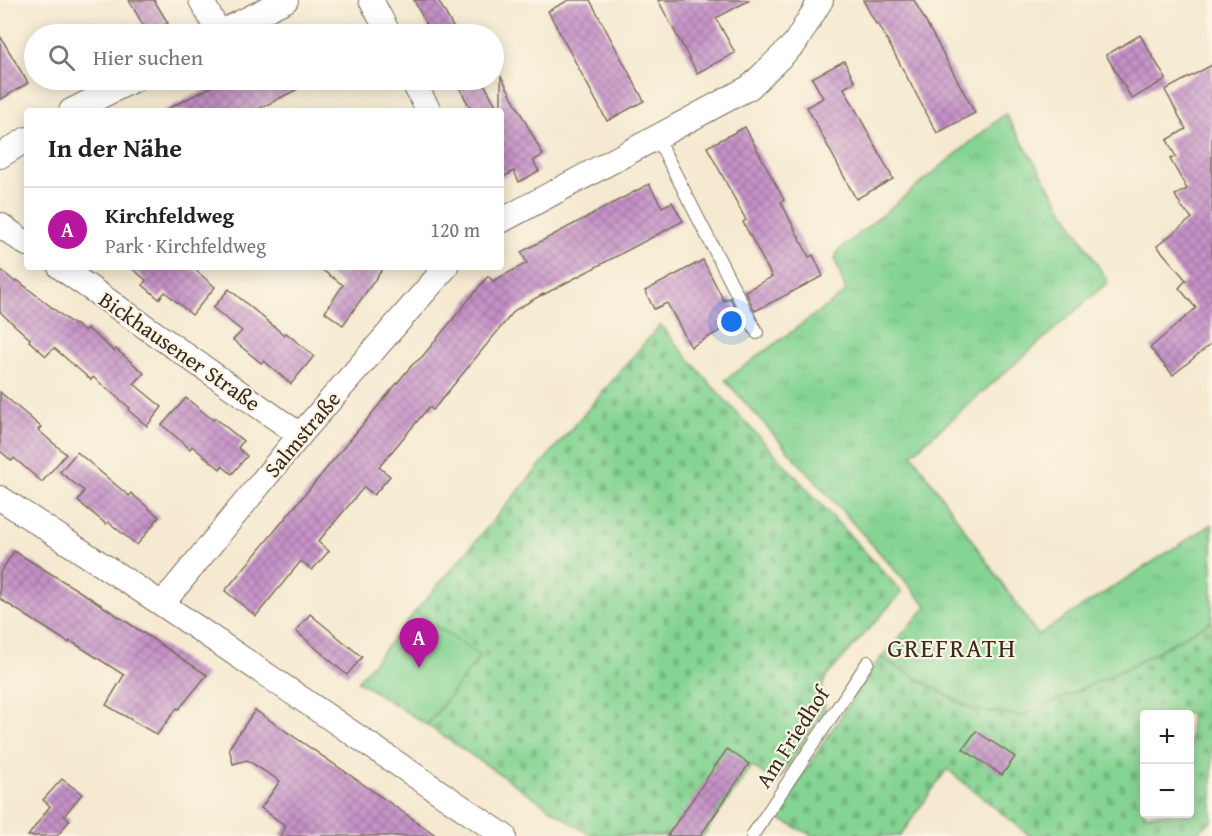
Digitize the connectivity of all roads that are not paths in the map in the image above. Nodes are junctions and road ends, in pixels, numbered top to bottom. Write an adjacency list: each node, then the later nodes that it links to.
1 (201, 0): 5 (street)
2 (286, 0): 6 (street)
3 (371, 0): 7 (street)
4 (820, 0): 12 (street)
5 (213, 24)
6 (238, 24)
7 (384, 24)
8 (113, 90): 10 (street)
9 (417, 90): 11 (street)
10 (77, 108)
11 (427, 108)
12 (657, 138): 15 (street); 20 (lane)
13 (24, 141): 14 (street)
14 (0, 156)
15 (504, 219)
16 (0, 225): 17 (street)
17 (24, 242)
18 (64, 270): 21 (street, Bickhausener Straße)
19 (443, 270): 21 (street, Salmstraße)
20 (758, 333)
21 (300, 435): 23 (street, Salmstraße)
22 (0, 498): 23 (street)
23 (162, 604): 25 (street)
24 (868, 662): 26 (lane, Am Friedhof)
25 (504, 836)
26 (752, 836)

